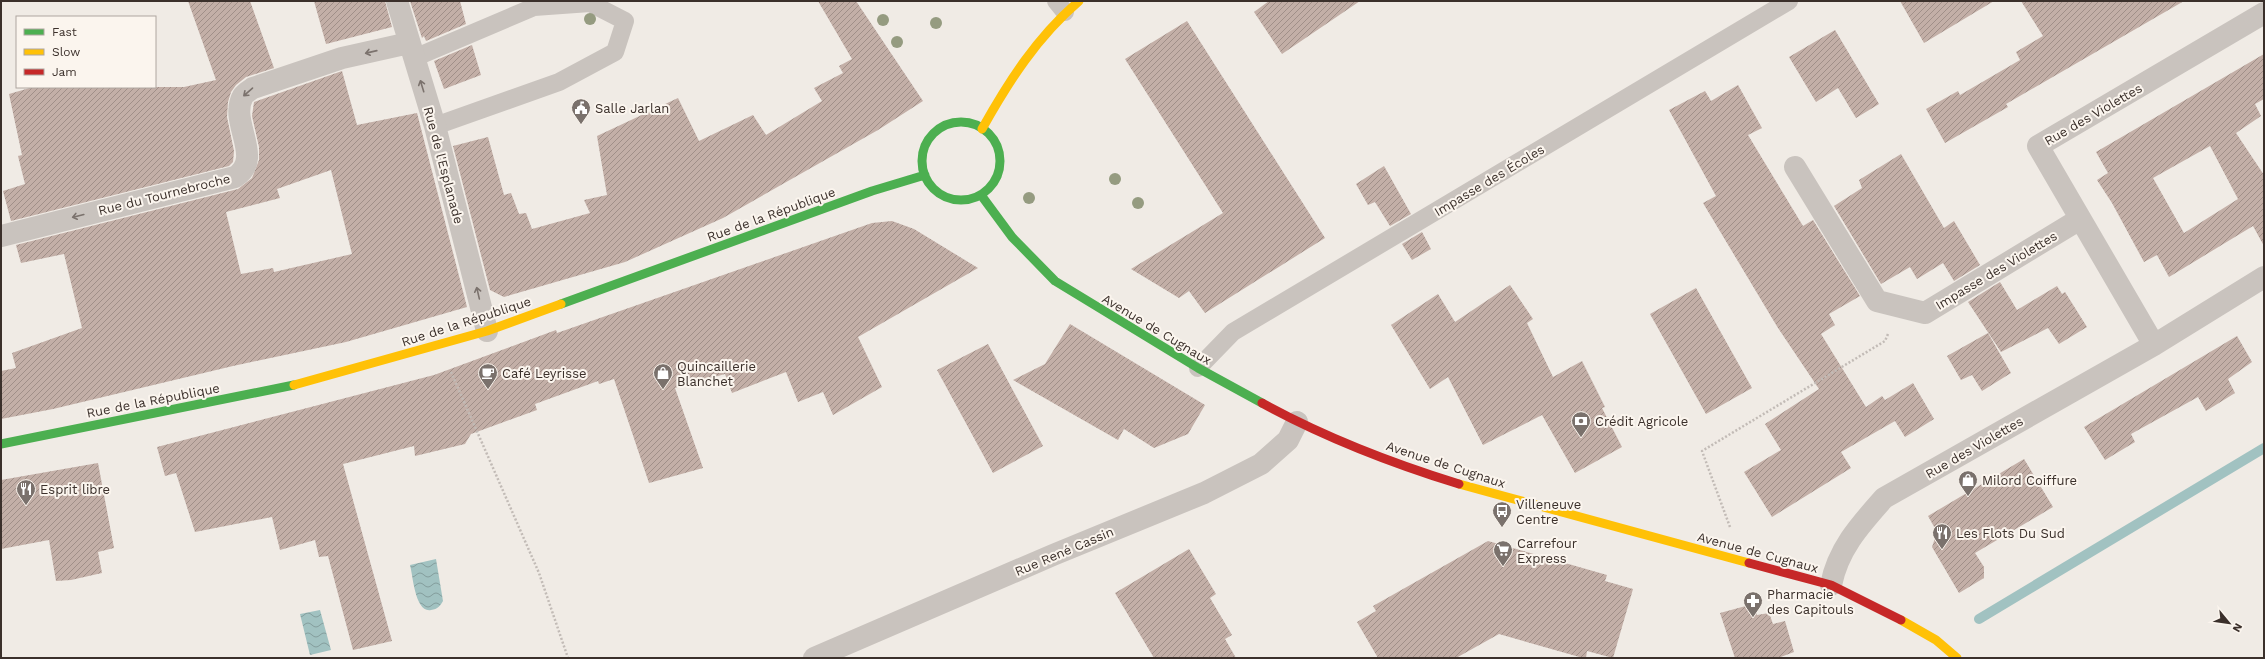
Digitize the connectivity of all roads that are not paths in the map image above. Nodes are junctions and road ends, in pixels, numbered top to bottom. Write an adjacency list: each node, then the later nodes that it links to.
1 (397, 1): 5 (street, Rue de l'Esplanade)
2 (1789, 1): 16 (lane, Impasse des Écoles)
3 (1066, 5): 7 (street)
4 (2264, 13): 11 (street, Rue des Violettes)
5 (411, 51): 6 (street, Rue de l'Esplanade, one-way to 5); 6 (lane); 12 (street, Rue du Tournebroche, one-way to 12)
6 (435, 126): 14 (street, Rue de l'Esplanade, one-way to 6)
7 (982, 129): 9 (street); 10 (street)
8 (1796, 167): 11 (street, Impasse des Violettes)
9 (925, 175): 10 (street); 14 (street, Rue de la République)
10 (981, 195): 16 (street, Avenue de Cugnaux)
11 (2080, 219): 15 (street, Rue des Violettes)
12 (1, 236)
13 (2264, 277): 15 (street, Rue des Violettes)
14 (488, 331): 18 (street, Rue de la République)
15 (2154, 345): 19 (street, Rue des Violettes)
16 (1198, 368): 17 (street, Avenue de Cugnaux)
17 (1297, 422): 19 (street, Avenue de Cugnaux); 20 (street, Rue René Cassin)
18 (1, 444)
19 (1831, 585): 21 (street, Avenue de Cugnaux)
20 (814, 658)
21 (1957, 658)

